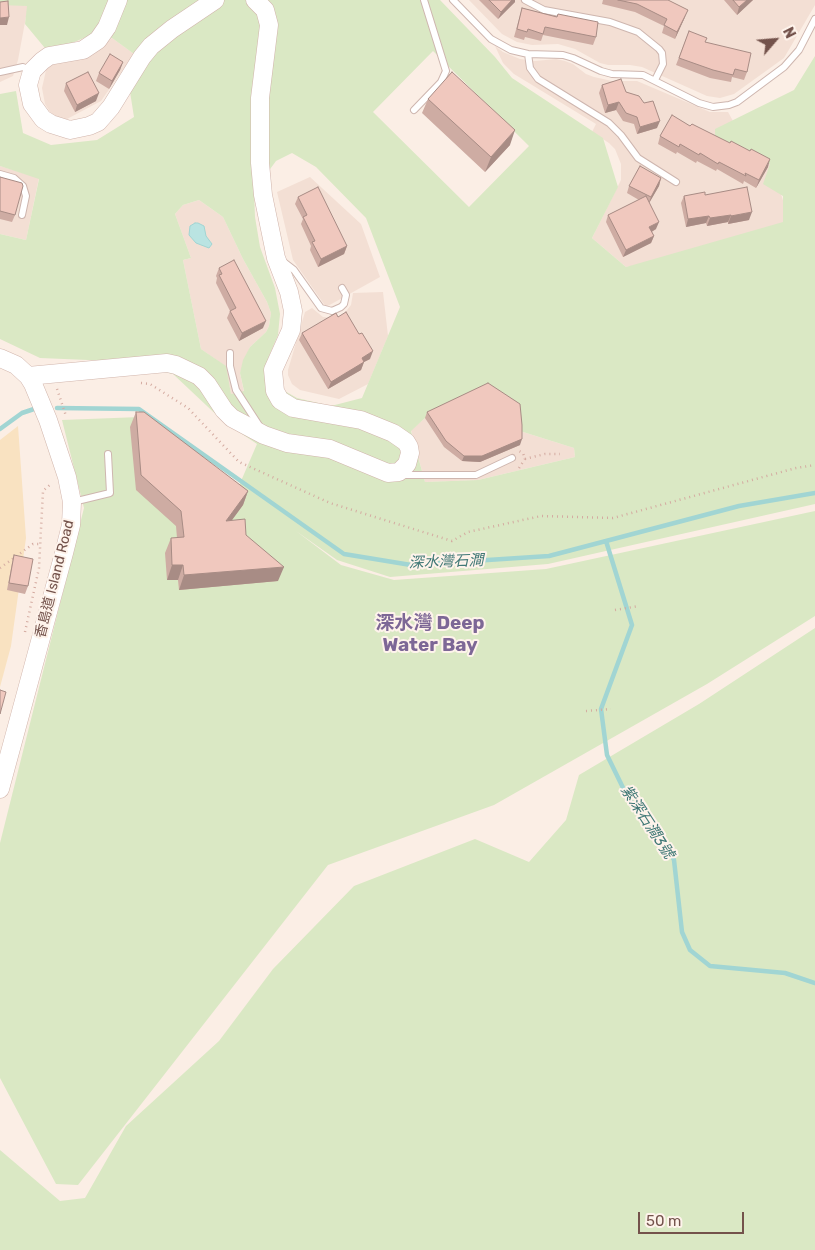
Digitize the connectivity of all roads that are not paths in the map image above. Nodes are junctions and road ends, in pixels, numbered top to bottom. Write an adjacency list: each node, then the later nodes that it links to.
1 (118, 0): 10 (street)
2 (215, 0): 10 (street)
3 (255, 0): 16 (street)
4 (424, 0): 12 (lane)
5 (453, 0): 8 (lane)
6 (525, 0): 11 (lane)
7 (815, 18): 11 (lane)
8 (528, 54): 11 (lane); 14 (lane)
9 (0, 72): 10 (lane)
10 (32, 72)
11 (656, 80)
12 (414, 110)
13 (0, 174): 15 (lane)
14 (676, 182)
15 (22, 215)
16 (276, 258): 17 (lane); 24 (street)
17 (342, 288)
18 (230, 353): 21 (lane)
19 (0, 358): 20 (street)
20 (28, 376): 21 (street); 25 (street, 香島道 Island Road)
21 (264, 435): 24 (street)
22 (108, 454): 25 (lane)
23 (512, 458): 24 (lane)
24 (395, 472)
25 (72, 502): 26 (street, 香島道 Island Road)
26 (0, 789)

